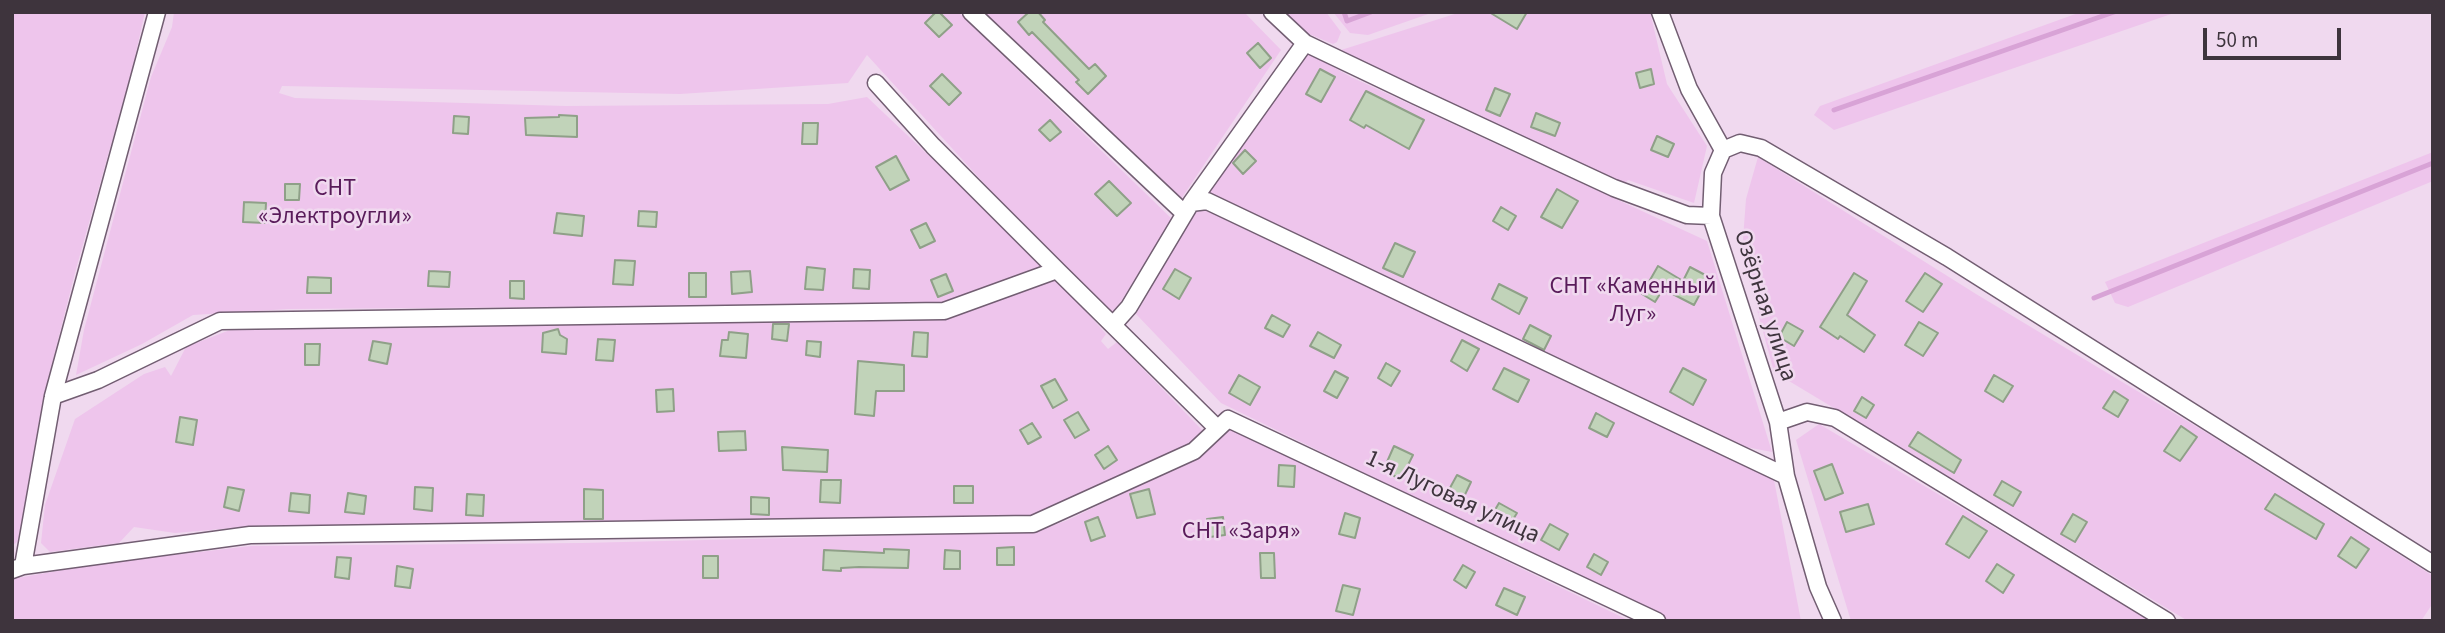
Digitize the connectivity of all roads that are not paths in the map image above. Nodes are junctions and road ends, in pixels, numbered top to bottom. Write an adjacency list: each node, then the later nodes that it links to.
1 (157, 12): 12 (street)
2 (971, 12): 8 (street)
3 (1272, 12): 5 (street)
4 (1660, 12): 7 (street)
5 (1305, 43): 8 (street); 9 (street)
6 (876, 83): 10 (street, 1-я Луговая улица)
7 (1723, 150): 9 (street, Озёрная улица); 16 (street)
8 (1188, 208): 11 (street); 15 (street)
9 (1711, 216): 13 (street, Озёрная улица)
10 (1057, 270): 11 (street, 1-я Луговая улица); 12 (street)
11 (1112, 325): 14 (street, 1-я Луговая улица)
12 (53, 396): 17 (street)
13 (1778, 422): 15 (street, Озёрная улица); 20 (street)
14 (1222, 423): 17 (street); 18 (street, 1-я Луговая улица)
15 (1786, 476): 19 (street, Озёрная улица)
16 (2433, 564)
17 (18, 568)
18 (1657, 621)
19 (1833, 621)
20 (2167, 621)

